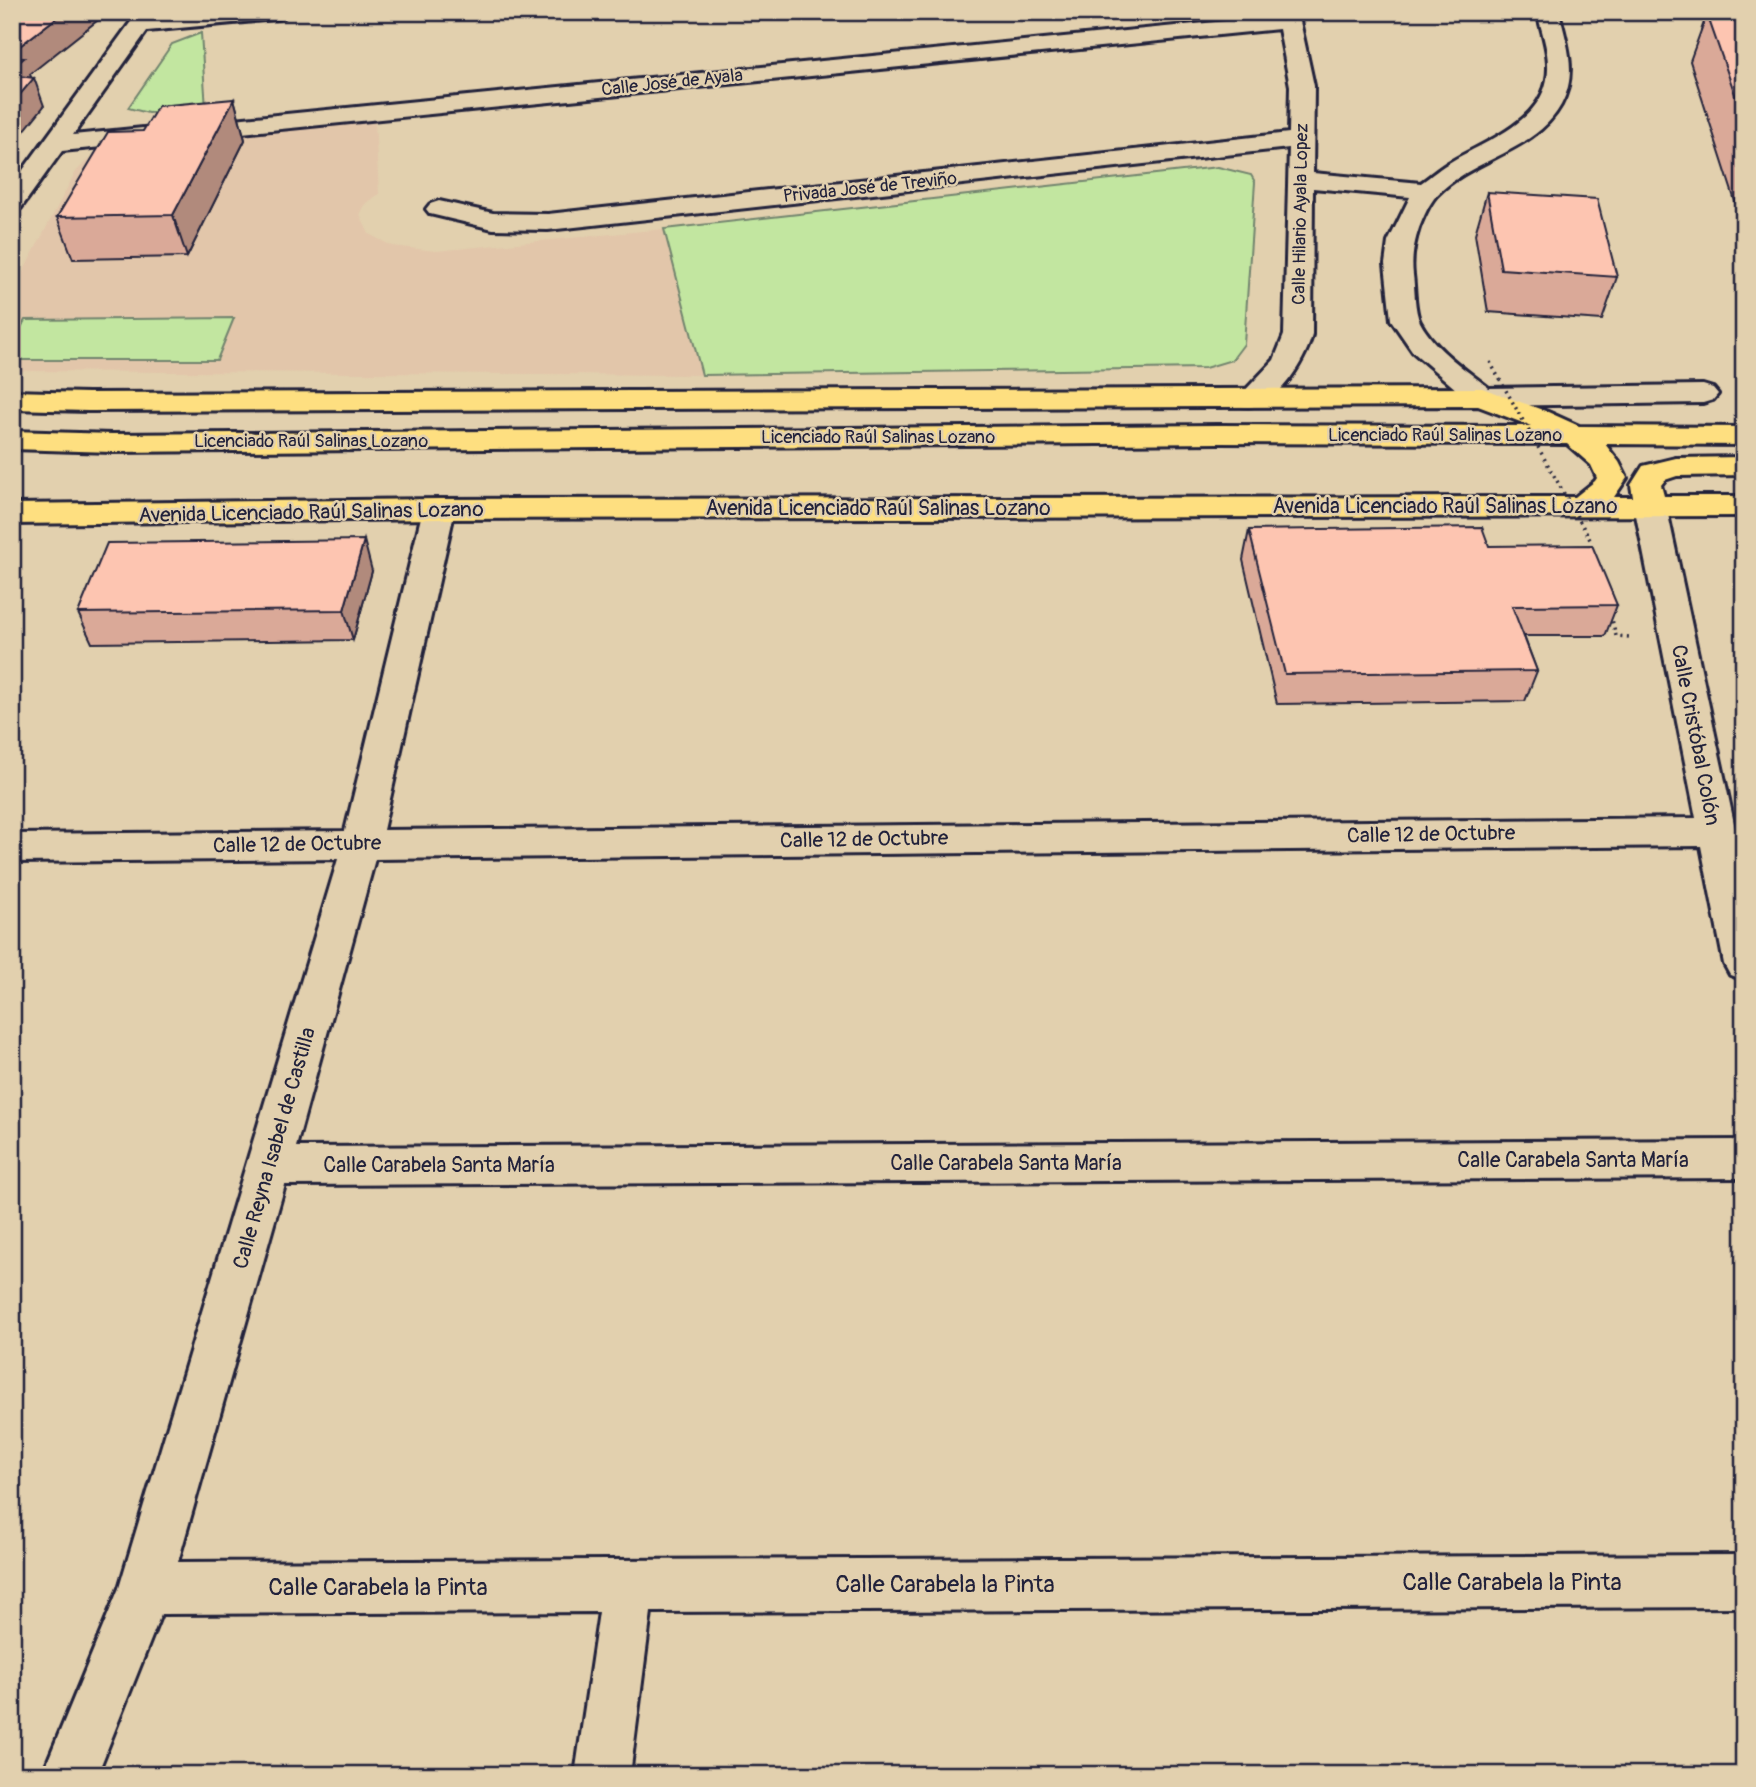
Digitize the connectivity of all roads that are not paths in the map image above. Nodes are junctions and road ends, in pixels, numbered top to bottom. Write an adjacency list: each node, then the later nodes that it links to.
1 (276, 12): 4 (street)
2 (1548, 12): 8 (street)
3 (1289, 16): 5 (street, Calle Hilario Ayala Lopez); 6 (street, Calle José de Ayala)
4 (145, 18): 6 (street)
5 (1302, 139): 7 (street, Calle Hilario Ayala Lopez); 10 (street, Privada José de Treviño)
6 (54, 144): 9 (street)
7 (1301, 179): 8 (street); 14 (street, Calle Hilario Ayala Lopez)
8 (1426, 191): 12 (street)
9 (12, 204)
10 (439, 209)
11 (1703, 394): 12 (street)
12 (1482, 397): 14 (main road); 15 (main road)
13 (12, 400): 14 (main road)
14 (1251, 400)
15 (1574, 435): 16 (main road, Licenciado Raúl Salinas Lozano); 17 (main road, Licenciado Raúl Salinas Lozano); 19 (main road)
16 (1744, 436)
17 (12, 440)
18 (1744, 466): 20 (main road)
19 (1584, 505): 20 (main road, Avenida Licenciado Raúl Salinas Lozano); 22 (main road, Avenida Licenciado Raúl Salinas Lozano)
20 (1650, 505): 21 (main road, Avenida Licenciado Raúl Salinas Lozano); 24 (street, Calle Cristóbal Colón)
21 (1744, 506)
22 (439, 509): 23 (main road, Avenida Licenciado Raúl Salinas Lozano); 25 (street, Calle Reyna Isabel de Castilla)
23 (12, 514)
24 (1715, 832): 25 (street, Calle 12 de Octubre); 27 (street, Calle Cristóbal Colón)
25 (361, 843): 26 (street, Calle 12 de Octubre); 29 (street, Calle Reyna Isabel de Castilla)
26 (12, 848)
27 (1744, 964)
28 (1744, 1159): 29 (street, Calle Carabela Santa María)
29 (269, 1166): 32 (street, Calle Reyna Isabel de Castilla)
30 (1744, 1581): 31 (street, Calle Carabela la Pinta)
31 (629, 1586): 32 (street, Calle Carabela la Pinta); 34 (street)
32 (145, 1588): 33 (street, Calle Reyna Isabel de Castilla)
33 (69, 1775)
34 (602, 1775)

